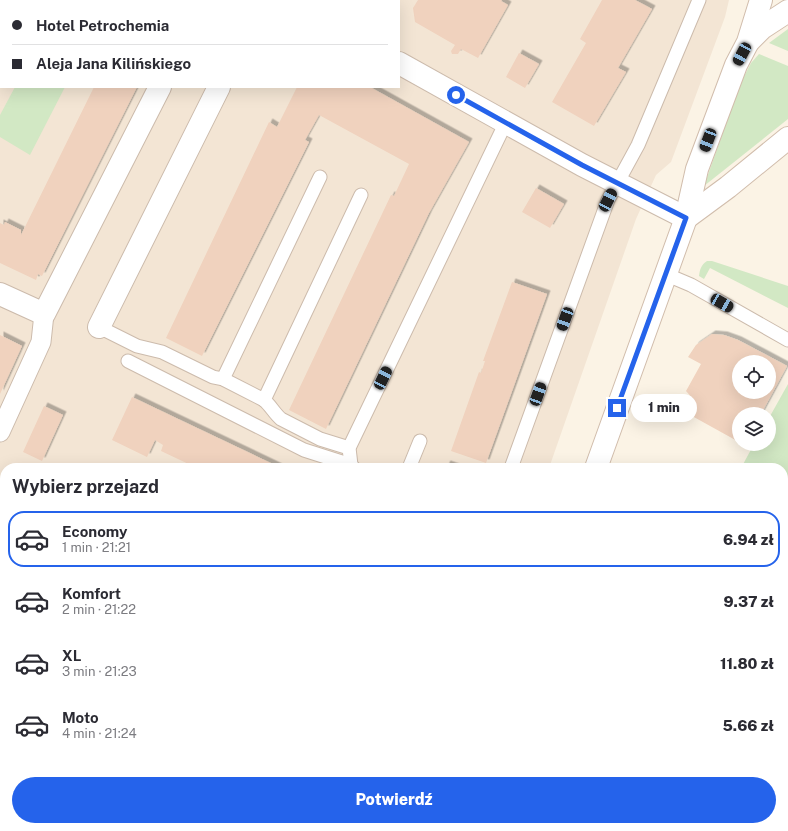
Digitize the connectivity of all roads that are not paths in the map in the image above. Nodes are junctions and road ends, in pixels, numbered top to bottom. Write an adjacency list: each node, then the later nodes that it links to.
1 (699, 0): 11 (lane)
2 (761, 0): 4 (street)
3 (788, 11): 4 (street)
4 (748, 42): 13 (street)
5 (400, 64): 8 (street)
6 (159, 88): 16 (street)
7 (218, 88): 17 (street)
8 (506, 122): 11 (street); 24 (lane)
9 (788, 138): 13 (street)
10 (320, 177): 20 (lane)
11 (617, 182): 13 (street); 28 (lane)
12 (361, 195): 21 (lane)
13 (686, 218): 14 (street)
14 (665, 274): 18 (lane); 29 (street)
15 (0, 294): 16 (street)
16 (44, 314): 22 (street)
17 (99, 327): 20 (lane)
18 (788, 340)
19 (128, 361): 25 (lane)
20 (222, 379): 21 (lane)
21 (264, 400): 24 (lane)
22 (0, 432)
23 (420, 441): 27 (lane)
24 (349, 448): 26 (lane)
25 (344, 463)
26 (352, 463)
27 (411, 463)
28 (513, 463)
29 (598, 463)

